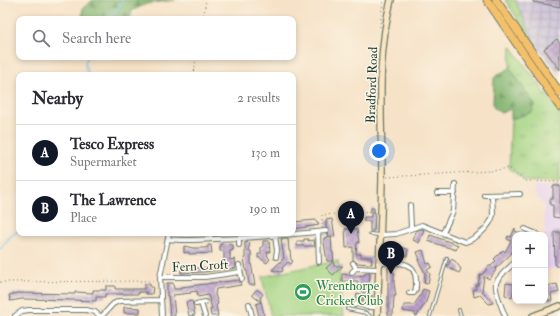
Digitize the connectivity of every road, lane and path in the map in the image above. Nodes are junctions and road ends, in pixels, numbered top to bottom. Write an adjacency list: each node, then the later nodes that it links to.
1 (206, 0): 5 (path)
2 (391, 0): 10 (street, Bradford Road)
3 (487, 0): 9 (highway)
4 (496, 0): 8 (highway)
5 (203, 16)
6 (196, 60): 7 (path)
7 (194, 72)
8 (560, 93)
9 (560, 107)
10 (382, 178): 11 (path); 19 (street, Bradford Road)
11 (560, 182)
12 (456, 184): 14 (street)
13 (437, 193): 14 (street)
14 (455, 193): 25 (street)
15 (520, 194): 17 (street)
16 (484, 195): 17 (street)
17 (492, 195): 25 (street)
18 (410, 205): 20 (street)
19 (381, 210): 23 (path); 28 (street, Bradford Road)
20 (411, 228): 25 (street); 28 (street)
21 (525, 229): 24 (street)
22 (326, 231): 23 (street)
23 (320, 232): 26 (street); 36 (street)
24 (529, 232)
25 (443, 233)
26 (296, 234)
27 (370, 234): 28 (lane)
28 (380, 235): 40 (street, Bradford Road)
29 (168, 236): 32 (street)
30 (275, 236): 31 (street); 34 (street)
31 (239, 238): 32 (street); 33 (street)
32 (168, 239): 44 (street)
33 (239, 245)
34 (276, 257)
35 (447, 258): 64 (lane)
36 (320, 262)
37 (353, 263): 41 (street)
38 (239, 265): 42 (street, Fern Croft)
39 (512, 265): 66 (street)
40 (378, 266): 41 (street); 47 (street); 53 (street, Bradford Road)
41 (356, 268): 43 (street)
42 (240, 272): 44 (street, Fern Croft); 45 (street, Fern Croft)
43 (352, 272)
44 (160, 279): 46 (path); 49 (street)
45 (242, 279)
46 (0, 282)
47 (409, 293)
48 (359, 296): 53 (street)
49 (161, 300): 58 (street); 59 (street)
50 (196, 304): 60 (street)
51 (249, 304): 61 (street)
52 (560, 306): 56 (street)
53 (377, 307): 63 (street, Bradford Road)
54 (347, 309): 62 (lane)
55 (458, 310): 65 (lane)
56 (543, 314): 67 (street)
57 (15, 316): 58 (street)
58 (101, 316)
59 (162, 316)
60 (205, 316)
61 (252, 316)
62 (370, 316)
63 (376, 316)
64 (430, 316)
65 (460, 316)
66 (505, 316)
67 (533, 316)

